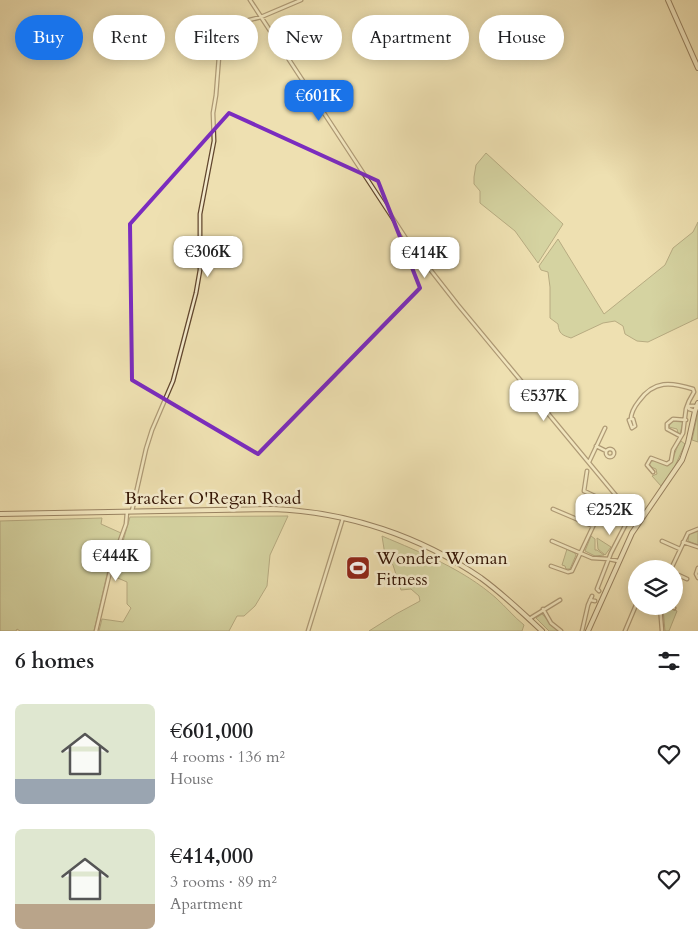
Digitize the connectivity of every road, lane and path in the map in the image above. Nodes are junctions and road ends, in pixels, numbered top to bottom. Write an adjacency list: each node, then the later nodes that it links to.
1 (250, 0): 4 (street)
2 (301, 0): 4 (street)
3 (668, 0): 5 (main road)
4 (261, 17): 15 (street); 19 (street)
5 (698, 68)
6 (697, 404): 7 (street); 8 (main road)
7 (688, 406): 8 (street); 9 (street); 10 (street)
8 (695, 411): 23 (main road)
9 (631, 419)
10 (686, 420): 12 (street); 17 (street)
11 (605, 428): 13 (street)
12 (680, 436)
13 (596, 446): 14 (street); 15 (street)
14 (606, 451)
15 (589, 462): 23 (street)
16 (586, 471): 24 (street)
17 (653, 472)
18 (553, 510): 24 (street)
19 (130, 511): 20 (main road, Bracker O'Regan Road); 21 (main road, Bracker O'Regan Road); 49 (street)
20 (0, 514)
21 (343, 518): 48 (main road, Bracker O'Regan Road); 50 (street)
22 (628, 520): 32 (street)
23 (638, 522): 34 (main road)
24 (593, 526): 31 (street)
25 (698, 529): 28 (street)
26 (552, 541): 31 (street)
27 (662, 541): 30 (street)
28 (683, 542): 29 (street); 30 (street)
29 (698, 547)
30 (680, 550): 33 (street)
31 (581, 554): 32 (street); 35 (street)
32 (609, 559): 34 (street); 40 (street)
33 (675, 560)
34 (618, 562): 54 (main road)
35 (552, 566)
36 (698, 568): 38 (street)
37 (683, 577): 39 (street)
38 (698, 578)
39 (687, 579)
40 (599, 590)
41 (592, 596): 43 (street)
42 (560, 600): 45 (street)
43 (590, 600): 44 (street); 53 (street)
44 (595, 601)
45 (543, 609): 48 (street); 52 (street)
46 (633, 615): 55 (street)
47 (661, 615): 56 (street)
48 (530, 619): 51 (main road, Bracker O'Regan Road)
49 (96, 631)
50 (308, 631)
51 (542, 631)
52 (561, 631)
53 (582, 631)
54 (588, 631)
55 (627, 631)
56 (662, 631)

